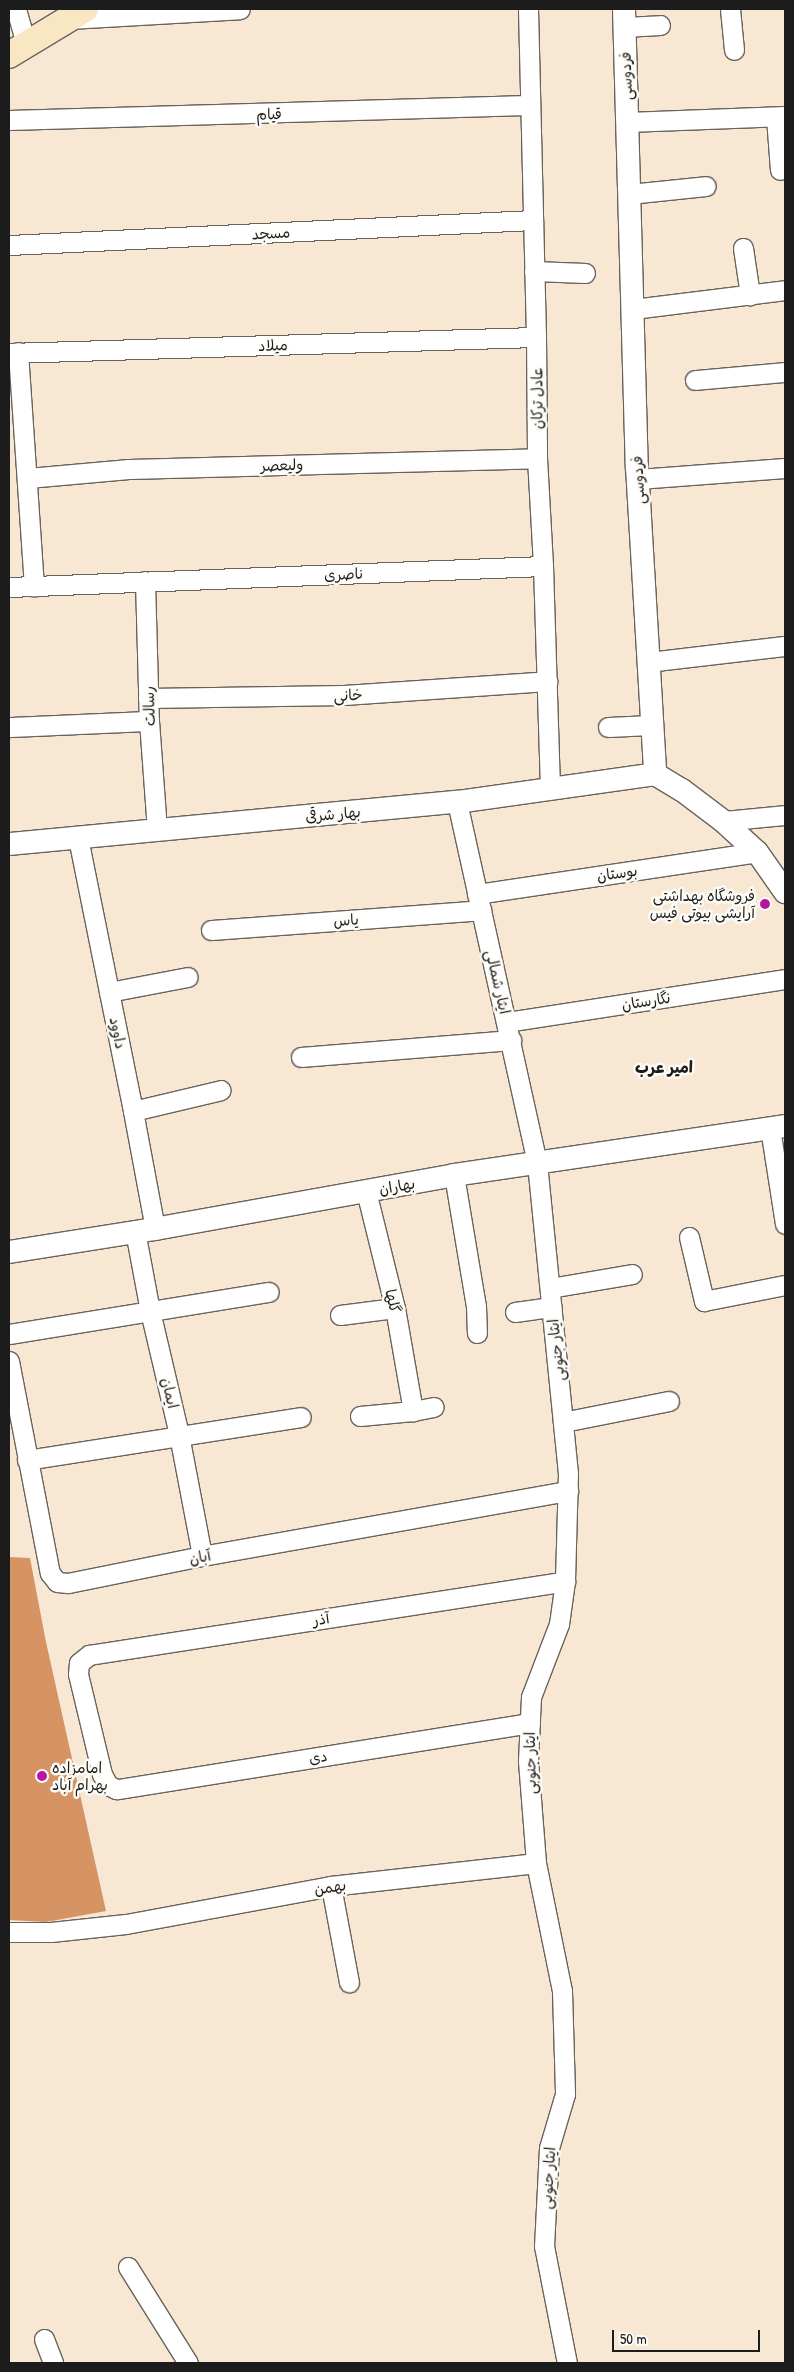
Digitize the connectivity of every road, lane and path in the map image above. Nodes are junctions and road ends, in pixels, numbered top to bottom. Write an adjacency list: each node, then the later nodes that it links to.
1 (16, 9): 8 (street)
2 (240, 9): 5 (street)
3 (528, 9): 10 (street, عادل ترکان)
4 (730, 9): 9 (street)
5 (76, 14): 8 (main road)
6 (624, 18): 7 (street); 13 (street, فردوسی)
7 (660, 25)
8 (17, 50)
9 (734, 50)
10 (530, 105): 12 (street, قیام); 17 (street, عادل ترکان)
11 (781, 117): 13 (street); 14 (street)
12 (9, 120)
13 (627, 122): 16 (street, فردوسی)
14 (776, 170)
15 (706, 186): 16 (street)
16 (629, 194): 24 (street, فردوسی)
17 (533, 220): 18 (street, مسجد); 20 (street, عادل ترکان)
18 (9, 245)
19 (743, 248): 23 (street)
20 (534, 271): 21 (street); 25 (street, عادل ترکان)
21 (585, 272)
22 (785, 290): 23 (street)
23 (750, 295): 24 (street)
24 (633, 309): 34 (street, فردوسی)
25 (536, 337): 26 (street, میلاد); 31 (street, عادل ترکان)
26 (13, 352): 30 (street)
27 (785, 372): 28 (street); 29 (street)
28 (785, 377)
29 (695, 380)
30 (18, 457): 33 (street)
31 (537, 458): 33 (street, ولیعصر); 35 (street, عادل ترکان)
32 (785, 468): 34 (street)
33 (28, 478): 37 (street)
34 (638, 479): 40 (street, فردوسی)
35 (543, 566): 36 (street, ناصری); 41 (street, عادل ترکان)
36 (145, 581): 37 (street, ناصری); 42 (street, رسالت)
37 (34, 586): 38 (street, ناصری)
38 (9, 587)
39 (785, 646): 40 (street)
40 (648, 662): 44 (street, فردوسی)
41 (548, 681): 42 (street, خانی); 48 (street, عادل ترکان)
42 (148, 698): 43 (street, رسالت)
43 (149, 720): 45 (street); 52 (street, رسالت)
44 (651, 726): 46 (street); 47 (street, فردوسی)
45 (9, 727)
46 (608, 727)
47 (655, 774): 48 (street, بهار شرقی); 51 (street)
48 (550, 788): 49 (street, بهار شرقی)
49 (457, 802): 52 (street, بهار شرقی); 57 (street, ایثار شمالی)
50 (785, 814): 51 (street)
51 (723, 821): 55 (street)
52 (157, 830): 53 (street, بهار شرقی)
53 (78, 838): 54 (street, بهار شرقی); 61 (street, داوود)
54 (9, 844)
55 (757, 852): 56 (street); 57 (street, بوستان)
56 (785, 892)
57 (479, 902): 58 (street, یاس); 62 (street, ایثار شمالی)
58 (211, 930)
59 (188, 977): 61 (street)
60 (785, 979): 62 (street, نگارستان)
61 (109, 992): 65 (street, داوود)
62 (509, 1031): 63 (street, نگارستان); 67 (street, ایثار شمالی)
63 (301, 1057)
64 (221, 1090): 65 (street)
65 (134, 1110): 71 (street, داوود)
66 (778, 1127): 67 (street, بهاران); 70 (street)
67 (537, 1163): 68 (street, بهاران); 76 (street, ایثار جنوبی)
68 (454, 1175): 69 (street, بهاران); 83 (street)
69 (366, 1191): 71 (street, بهاران); 79 (street, گلها)
70 (785, 1224)
71 (145, 1230): 73 (street, بهاران); 80 (street, ایمان)
72 (689, 1237): 75 (street)
73 (9, 1252)
74 (632, 1274): 76 (street)
75 (785, 1285)
76 (550, 1288): 78 (street, ایثار جنوبی)
77 (269, 1292): 80 (street)
78 (552, 1307): 81 (street); 91 (street, ایثار جنوبی)
79 (395, 1308): 82 (street); 88 (street, گلها)
80 (150, 1311): 84 (street); 92 (street, ایمان)
81 (515, 1312)
82 (340, 1315)
83 (477, 1333)
84 (9, 1334)
85 (10, 1372): 93 (street, آبان)
86 (669, 1401): 91 (street)
87 (434, 1407): 88 (street)
88 (414, 1412): 89 (street)
89 (360, 1416)
90 (301, 1417): 92 (street)
91 (563, 1422): 94 (street, ایثار جنوبی)
92 (180, 1435): 93 (street); 95 (street, ایمان)
93 (27, 1460): 95 (street, آبان)
94 (568, 1491): 95 (street, آبان); 96 (street, ایثار جنوبی)
95 (202, 1556)
96 (565, 1581): 97 (street, ایثار جنوبی); 98 (street, آذر)
97 (530, 1723): 98 (street, دی); 99 (street, ایثار جنوبی)
98 (108, 1785)
99 (536, 1863): 100 (street, بهمن); 107 (street, ایثار جنوبی)
100 (331, 1886): 101 (street, بهمن); 102 (street)
101 (9, 1932)
102 (349, 1982)
103 (128, 2267): 106 (street)
104 (44, 2339): 105 (street)
105 (53, 2363)
106 (188, 2363)
107 (567, 2363)

